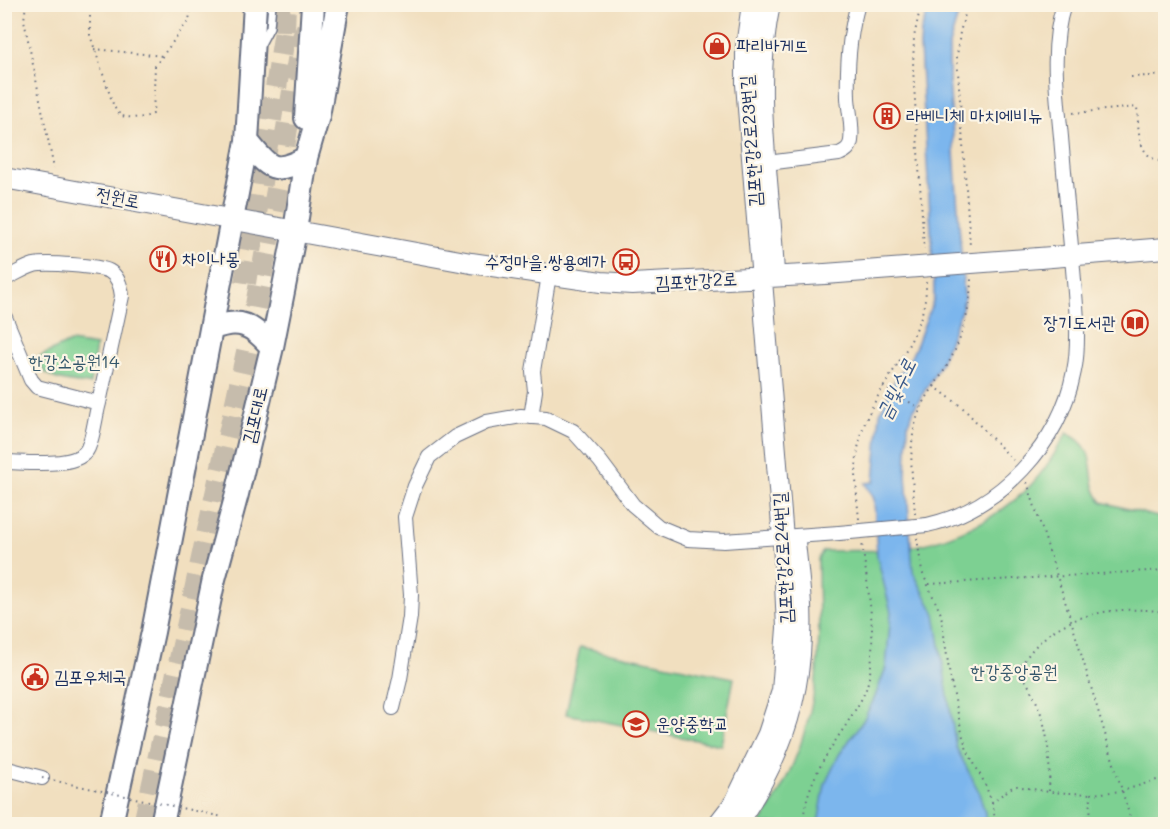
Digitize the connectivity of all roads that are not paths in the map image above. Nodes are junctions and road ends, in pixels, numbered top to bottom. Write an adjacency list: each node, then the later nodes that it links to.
1 (255, 4): 9 (main road)
2 (272, 4): 9 (lane)
3 (313, 4): 11 (main road)
4 (338, 4): 11 (main road, 김포대로)
5 (752, 4): 19 (street, 김포한강2로23번길)
6 (770, 4): 12 (street, 김포한강2로23번길)
7 (858, 4): 12 (street)
8 (1064, 4): 17 (street)
9 (253, 52): 10 (main road)
10 (247, 141): 11 (main road); 14 (main road)
11 (306, 158): 15 (main road, 김포대로)
12 (767, 164): 19 (street, 김포한강2로23번길)
13 (4, 178): 14 (street, 전원로)
14 (232, 219): 15 (street, 김포한강2로); 22 (main road)
15 (295, 231): 18 (street, 김포한강2로); 23 (main road, 김포대로)
16 (1166, 248): 17 (street, 김포한강2로)
17 (1073, 256): 19 (street, 김포한강2로, bridge); 27 (street, bridge)
18 (549, 275): 19 (street, 김포한강2로); 25 (street)
19 (768, 277): 27 (street, 김포한강2로24번길)
20 (4, 279): 24 (street)
21 (4, 315): 24 (street)
22 (211, 329): 23 (main road); 31 (main road)
23 (272, 347): 32 (main road, 김포대로)
24 (99, 402): 26 (street)
25 (531, 417): 27 (street); 28 (street)
26 (4, 462)
27 (789, 538): 33 (street, 김포한강2로24번길); 34 (street, 김포한강2로24번길)
28 (393, 708)
29 (4, 768): 30 (street)
30 (42, 778)
31 (111, 825)
32 (162, 825)
33 (718, 825)
34 (736, 825)

